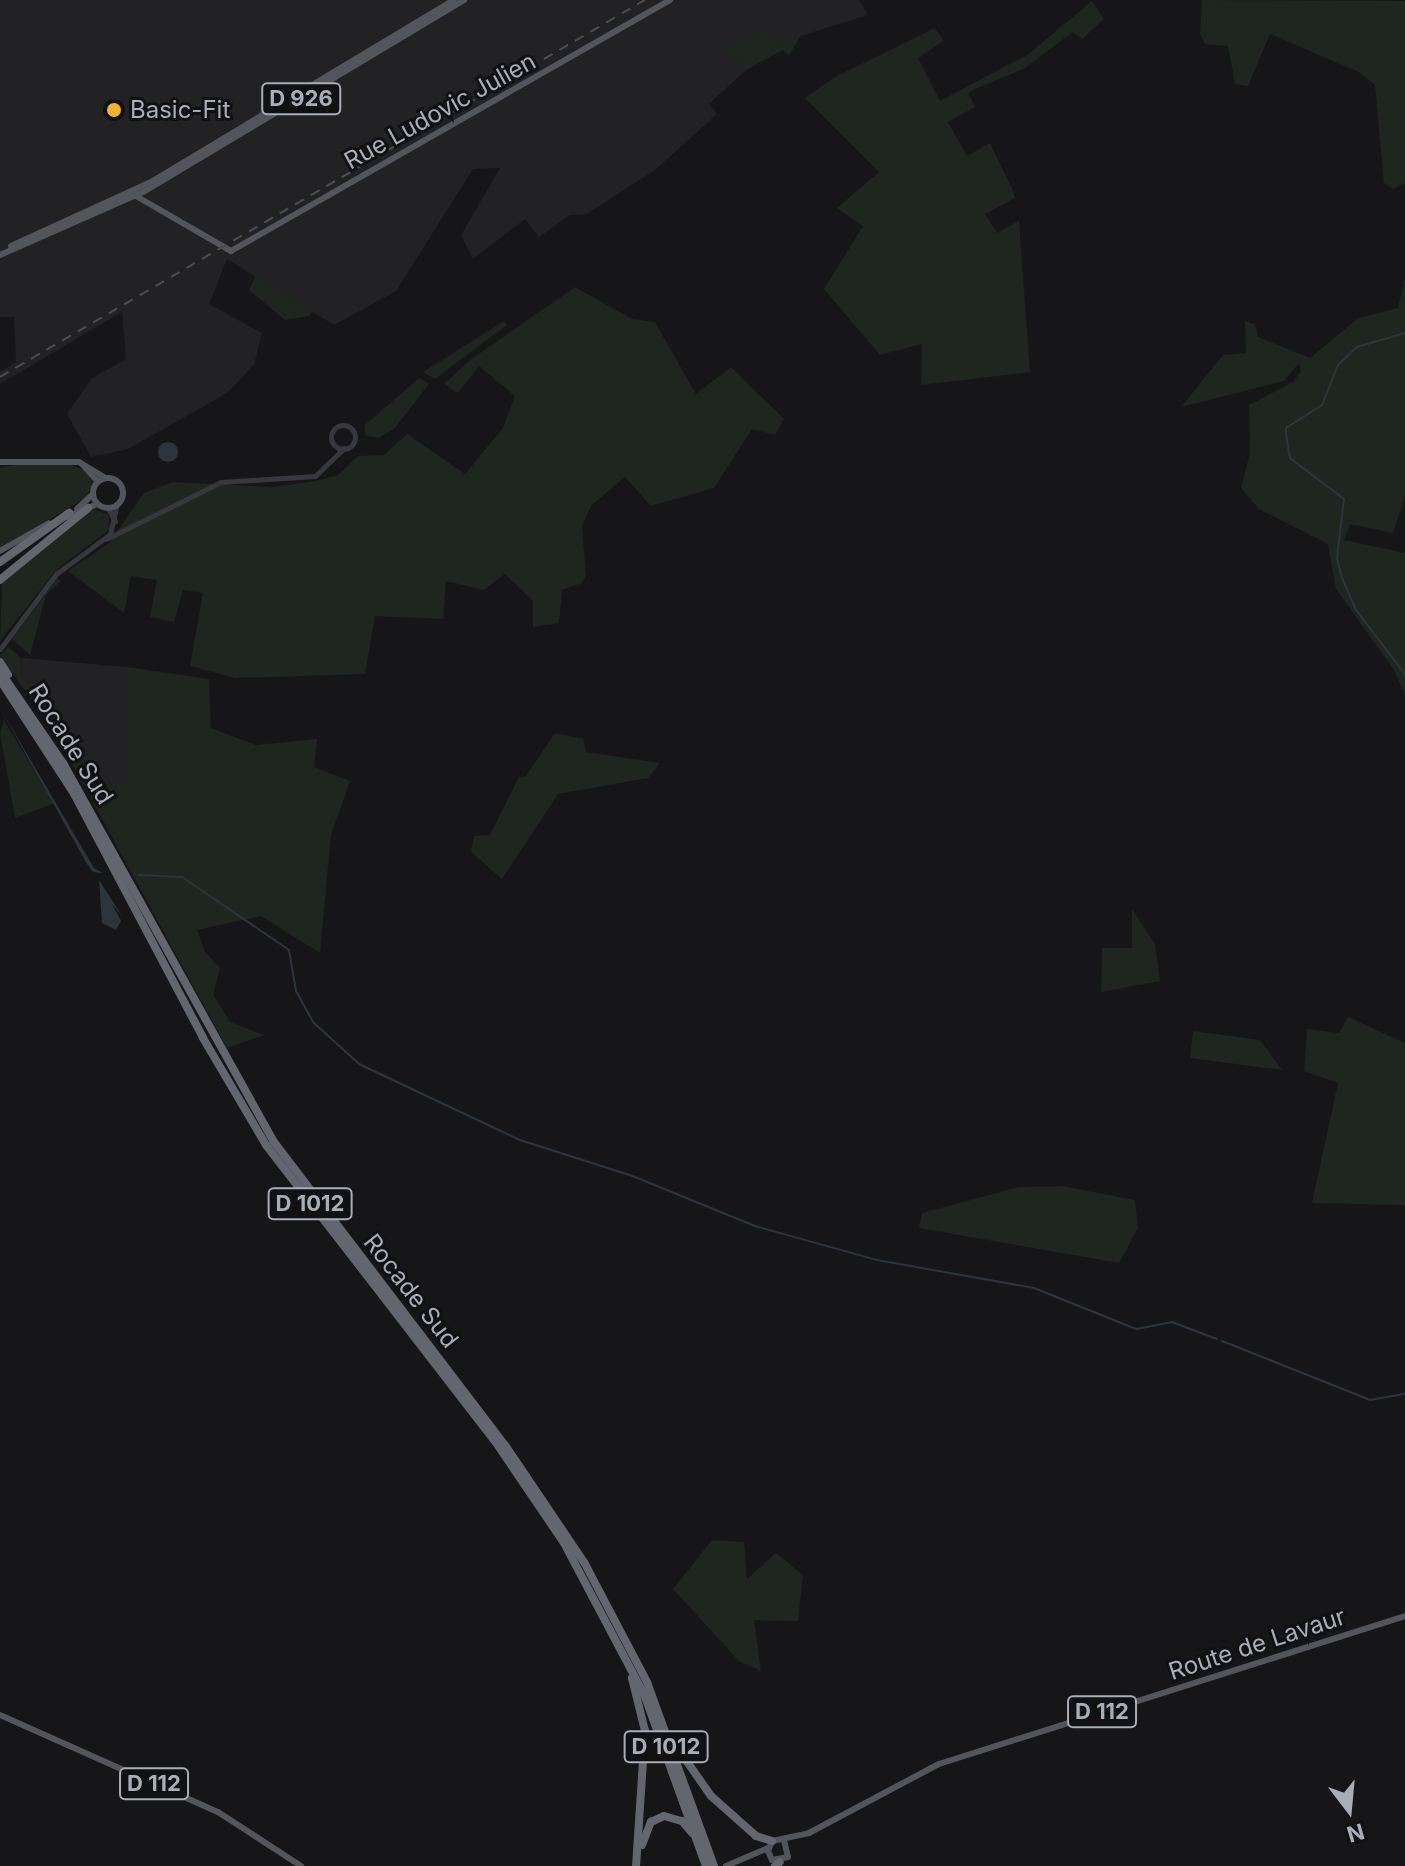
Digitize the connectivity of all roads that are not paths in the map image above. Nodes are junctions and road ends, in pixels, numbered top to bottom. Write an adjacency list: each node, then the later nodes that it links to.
1 (454, 0): 7 (main road, D 926)
2 (464, 0): 4 (main road, D 926)
3 (670, 0): 6 (main road, Rue Ludovic Julien)
4 (145, 191): 5 (main road, D 926); 6 (main road)
5 (136, 196): 6 (main road); 7 (main road, D 926)
6 (153, 207)
7 (0, 253)
8 (341, 448): 8 (street); 20 (street)
9 (0, 462): 10 (main road)
10 (79, 462): 11 (main road); 12 (main road)
11 (106, 478): 12 (main road); 15 (main road)
12 (98, 482): 13 (main road)
13 (93, 494): 14 (main road); 18 (main road)
14 (97, 504): 16 (main road); 17 (main road)
15 (117, 504): 17 (main road); 19 (street)
16 (88, 508): 22 (main road); 23 (highway)
17 (108, 508): 19 (street)
18 (69, 513): 21 (main road); 22 (highway)
19 (116, 524): 20 (street)
20 (106, 539): 24 (street)
21 (0, 551)
22 (0, 564)
23 (0, 580)
24 (0, 649)
25 (0, 662): 28 (highway)
26 (0, 671): 27 (highway, Rocade Sud / D 1012)
27 (5, 682): 28 (highway, Rocade Sud); 30 (highway, Rocade Sud / D 1012)
28 (29, 710): 32 (highway, Rocade Sud / D 1012)
29 (1405, 1616): 33 (main road, Route de Lavaur / D 112)
30 (617, 1640): 38 (highway, Rocade Sud / D 1012); 41 (highway)
31 (0, 1715): 40 (main road, D 112)
32 (663, 1720): 35 (highway); 42 (highway, Rocade Sud / D 1012)
33 (809, 1833): 34 (main road, D 112); 36 (main road, D 112)
34 (784, 1840): 35 (main road); 36 (main road)
35 (770, 1844): 37 (main road); 39 (main road)
36 (790, 1851): 39 (main road)
37 (745, 1860): 39 (main road); 43 (main road)
38 (705, 1862): 41 (highway)
39 (776, 1862)
40 (301, 1866)
41 (638, 1866)
42 (714, 1866)
43 (726, 1866)

